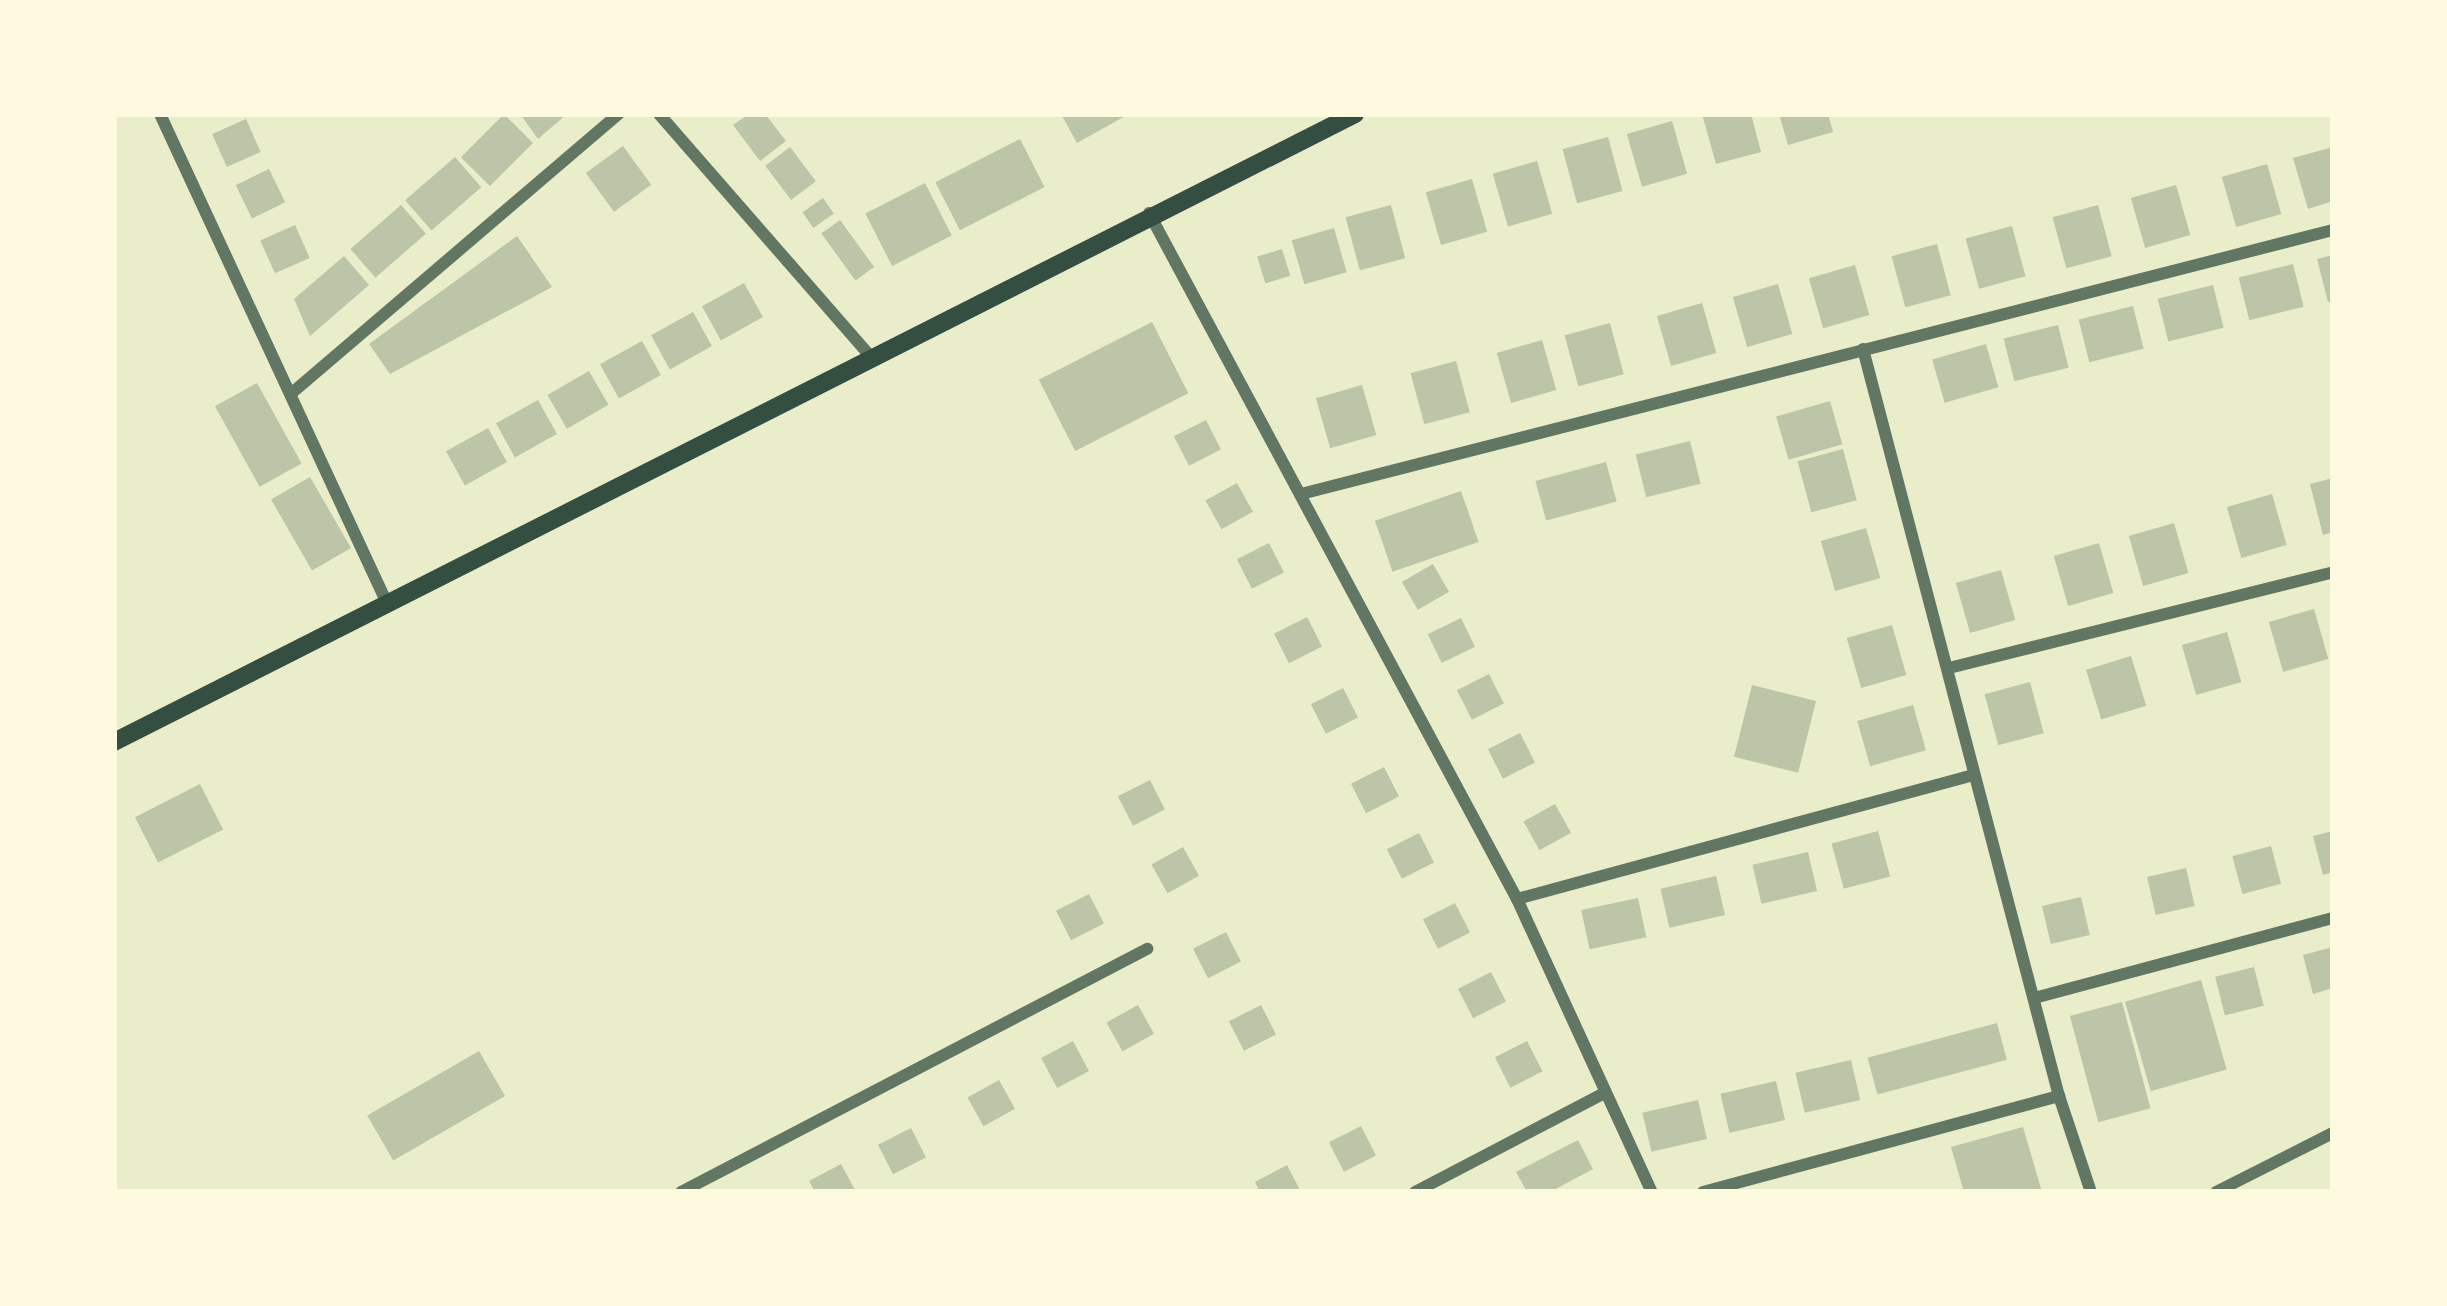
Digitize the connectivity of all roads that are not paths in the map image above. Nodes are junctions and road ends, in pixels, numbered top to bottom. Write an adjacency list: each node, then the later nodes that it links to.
1 (160, 114): 9 (street)
2 (619, 114): 9 (street)
3 (659, 114): 8 (street)
4 (1355, 114): 5 (main road)
5 (1149, 213): 8 (main road); 10 (street)
6 (2333, 230): 7 (street)
7 (1863, 349): 10 (street); 13 (street)
8 (870, 356): 12 (main road)
9 (293, 392): 12 (street)
10 (1301, 494): 16 (street)
11 (2333, 572): 13 (street)
12 (386, 601): 14 (main road)
13 (1949, 668): 15 (street)
14 (114, 742)
15 (1975, 775): 16 (street); 19 (street)
16 (1517, 899): 20 (street)
17 (2333, 919): 19 (street)
18 (1147, 949): 23 (street)
19 (2038, 998): 21 (street)
20 (1604, 1093): 24 (street); 25 (street)
21 (2059, 1096): 26 (street); 27 (street)
22 (2333, 1133): 28 (street)
23 (681, 1192)
24 (1415, 1192)
25 (1652, 1192)
26 (1702, 1192)
27 (2091, 1192)
28 (2216, 1192)

